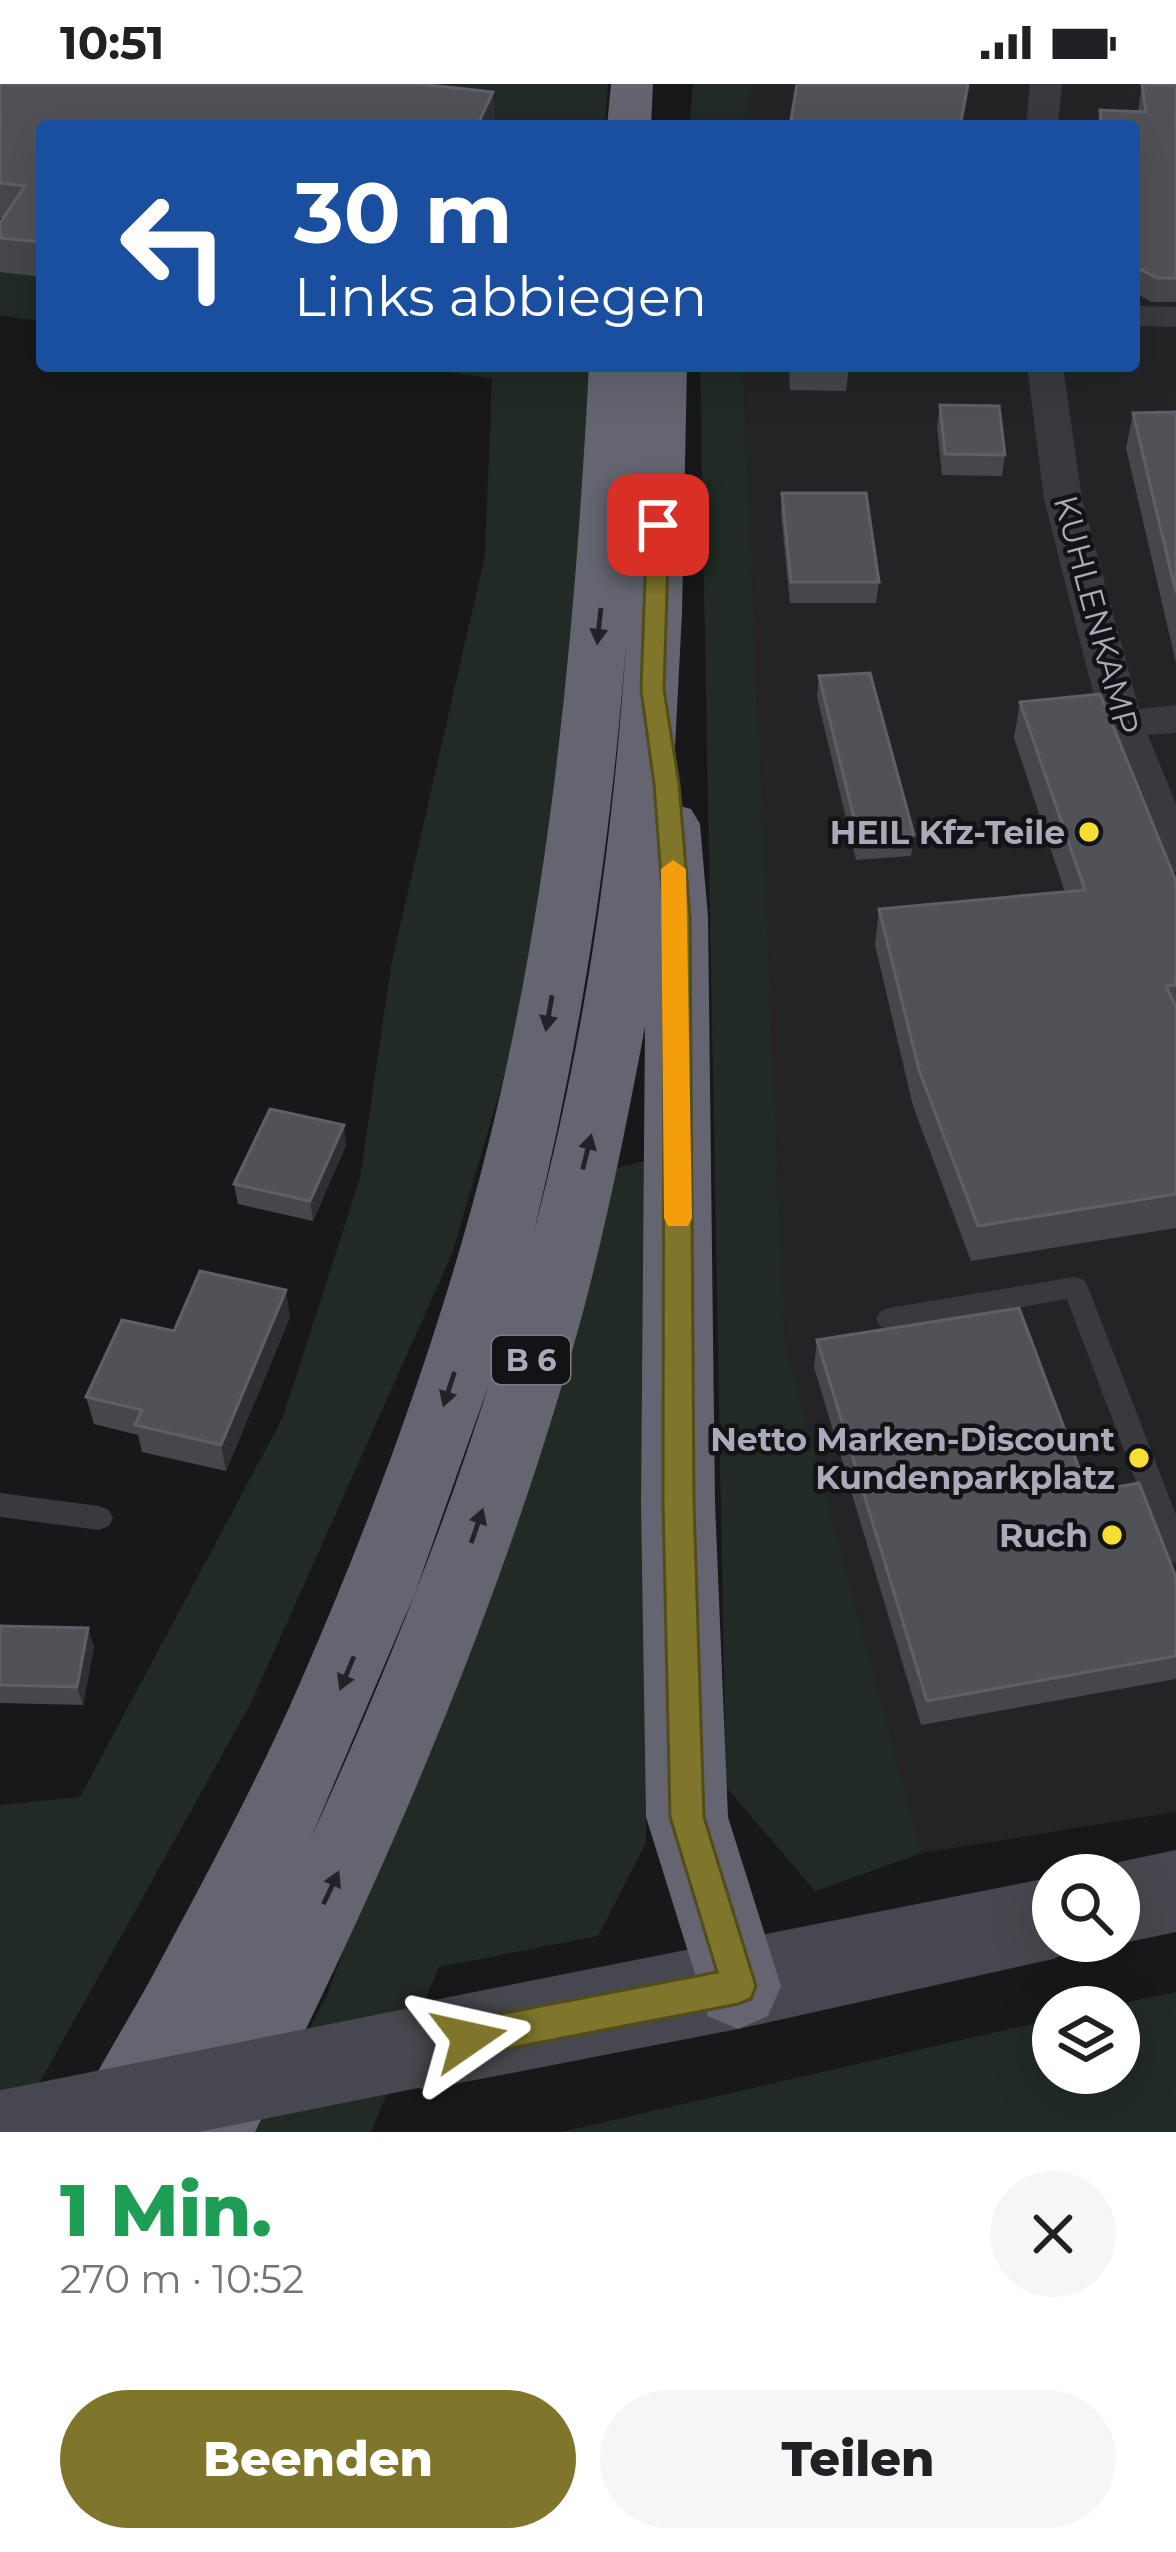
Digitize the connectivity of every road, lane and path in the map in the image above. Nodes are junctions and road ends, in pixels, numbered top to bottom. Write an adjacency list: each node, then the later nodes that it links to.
1 (632, 84): 4 (highway)
2 (672, 84): 5 (highway)
3 (1046, 84): 6 (street)
4 (629, 120)
5 (670, 120)
6 (1043, 120)
7 (1140, 316): 8 (street)
8 (1176, 317)
9 (614, 372): 25 (highway, B 6, one-way to 25)
10 (662, 372): 12 (highway, B 6)
11 (1046, 372): 14 (street, KUHLENKAMP)
12 (652, 690): 23 (highway); 26 (highway, B 6, one-way to 12)
13 (1176, 719): 14 (street)
14 (1122, 724): 15 (street, KUHLENKAMP)
15 (1176, 857)
16 (889, 1319): 19 (lane)
17 (0, 1505): 18 (lane)
18 (98, 1518)
19 (1176, 1551)
20 (1176, 1891): 21 (main road)
21 (1140, 1899)
22 (1032, 1923): 23 (main road)
23 (738, 1986): 24 (main road, bridge)
24 (0, 2131)
25 (112, 2132)
26 (208, 2132)

